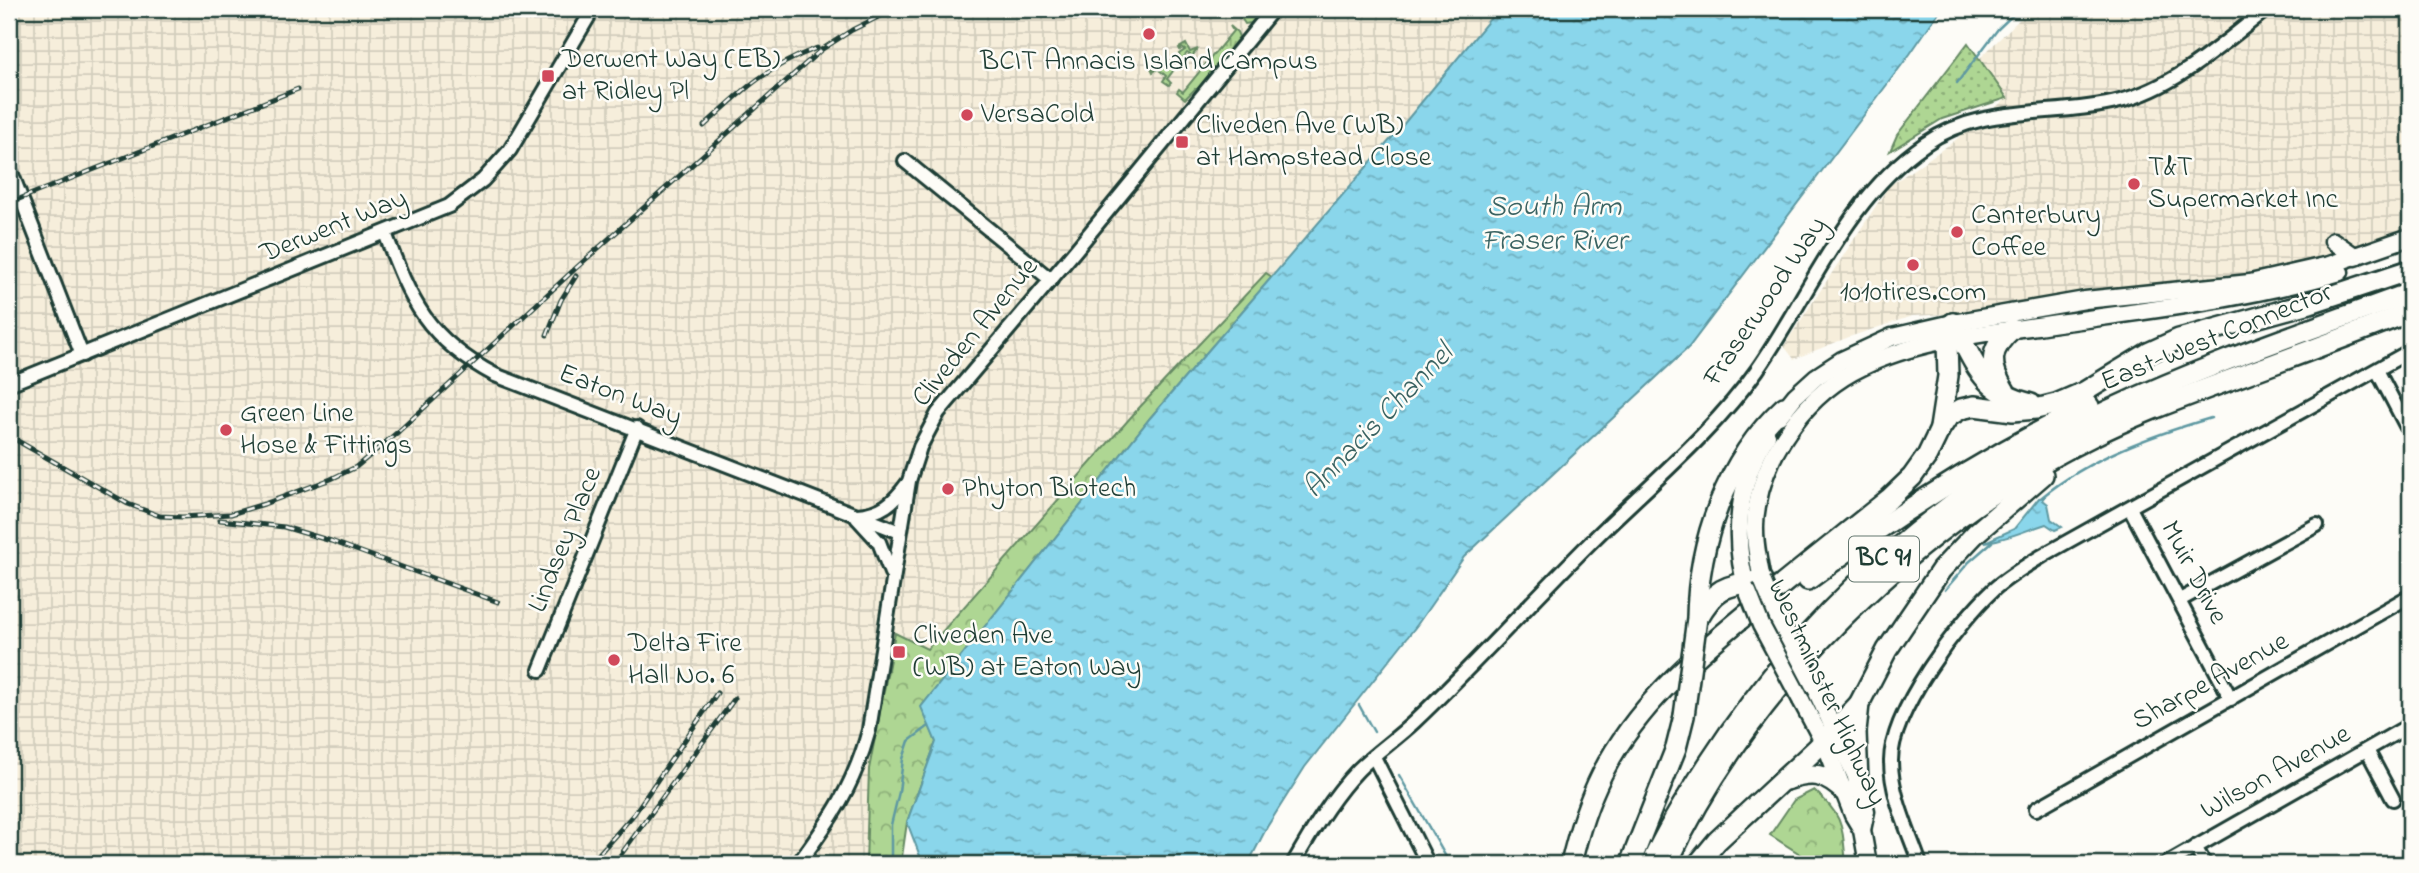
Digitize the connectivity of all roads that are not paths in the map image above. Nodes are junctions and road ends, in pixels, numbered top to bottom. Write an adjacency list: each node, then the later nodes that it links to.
1 (1273, 9): 10 (street, Cliveden Avenue)
2 (2267, 9): 44 (street, Fraserwood Way)
3 (590, 10): 6 (street, Derwent Way)
4 (905, 162): 10 (street)
5 (9, 167): 16 (street)
6 (385, 233): 16 (street, Derwent Way); 23 (street, Eaton Way)
7 (2410, 237): 14 (main road, Westminster Highway)
8 (2410, 248): 13 (main road, Westminster Highway)
9 (2410, 270): 21 (highway)
10 (1051, 280): 27 (street, Cliveden Avenue)
11 (2410, 293): 17 (highway, East-West Connector / BC 91)
12 (2410, 312): 26 (highway, East-West Connector / BC 91)
13 (2012, 329): 14 (main road, Westminster Highway); 20 (highway)
14 (1954, 334): 20 (highway); 22 (main road, Westminster Highway); 24 (highway); 33 (main road, Westminster Highway)
15 (2410, 351): 18 (street, Westminster Highway)
16 (82, 355): 19 (street, Derwent Way)
17 (2215, 363): 40 (highway); 55 (highway, East-West Connector / BC 91)
18 (2377, 370): 25 (street); 28 (street, Westminster Highway)
19 (9, 384)
20 (2009, 398): 21 (highway)
21 (2056, 404): 24 (highway)
22 (1784, 407): 33 (main road, Westminster Highway); 36 (highway)
23 (637, 428): 29 (street, Eaton Way); 37 (street, Lindsey Place)
24 (1940, 429): 40 (highway)
25 (2410, 433)
26 (2091, 437): 39 (highway); 56 (highway, East-West Connector / BC 91)
27 (909, 481): 29 (street); 31 (street, Cliveden Avenue)
28 (2130, 508): 35 (street, Muir Drive); 59 (street, Westminster Highway)
29 (855, 515): 31 (street, Eaton Way); 32 (street)
30 (2317, 525): 35 (street)
31 (900, 532): 32 (street, Cliveden Avenue)
32 (892, 578): 50 (street, Cliveden Avenue)
33 (1752, 585): 36 (highway); 42 (main road, Westminster Highway, bridge); 42 (main road, Westminster Highway, bridge)
34 (2410, 596): 38 (street, Sharpe Avenue)
35 (2180, 600): 38 (street, Muir Drive)
36 (1697, 618): 54 (highway, bridge)
37 (540, 670)
38 (2231, 699): 48 (street, Sharpe Avenue)
39 (1859, 704): 42 (highway); 46 (highway)
40 (1649, 705): 53 (highway)
41 (2410, 725): 43 (street, Wilson Avenue)
42 (1829, 735): 45 (highway); 46 (main road, Westminster Highway)
43 (2367, 750): 47 (street); 49 (street, Wilson Avenue)
44 (1374, 757): 51 (street, Fraserwood Way); 52 (street)
45 (1781, 781): 46 (highway); 57 (highway)
46 (1852, 787): 58 (main road, Westminster Highway)
47 (2393, 799)
48 (2036, 809)
49 (2195, 847): 60 (street, Wilson Avenue); 61 (street)
50 (798, 864)
51 (1293, 864)
52 (1428, 864)
53 (1571, 864)
54 (1630, 864)
55 (1651, 864)
56 (1667, 864)
57 (1698, 864)
58 (1868, 864)
59 (1920, 864)
60 (2166, 864)
61 (2204, 864)

